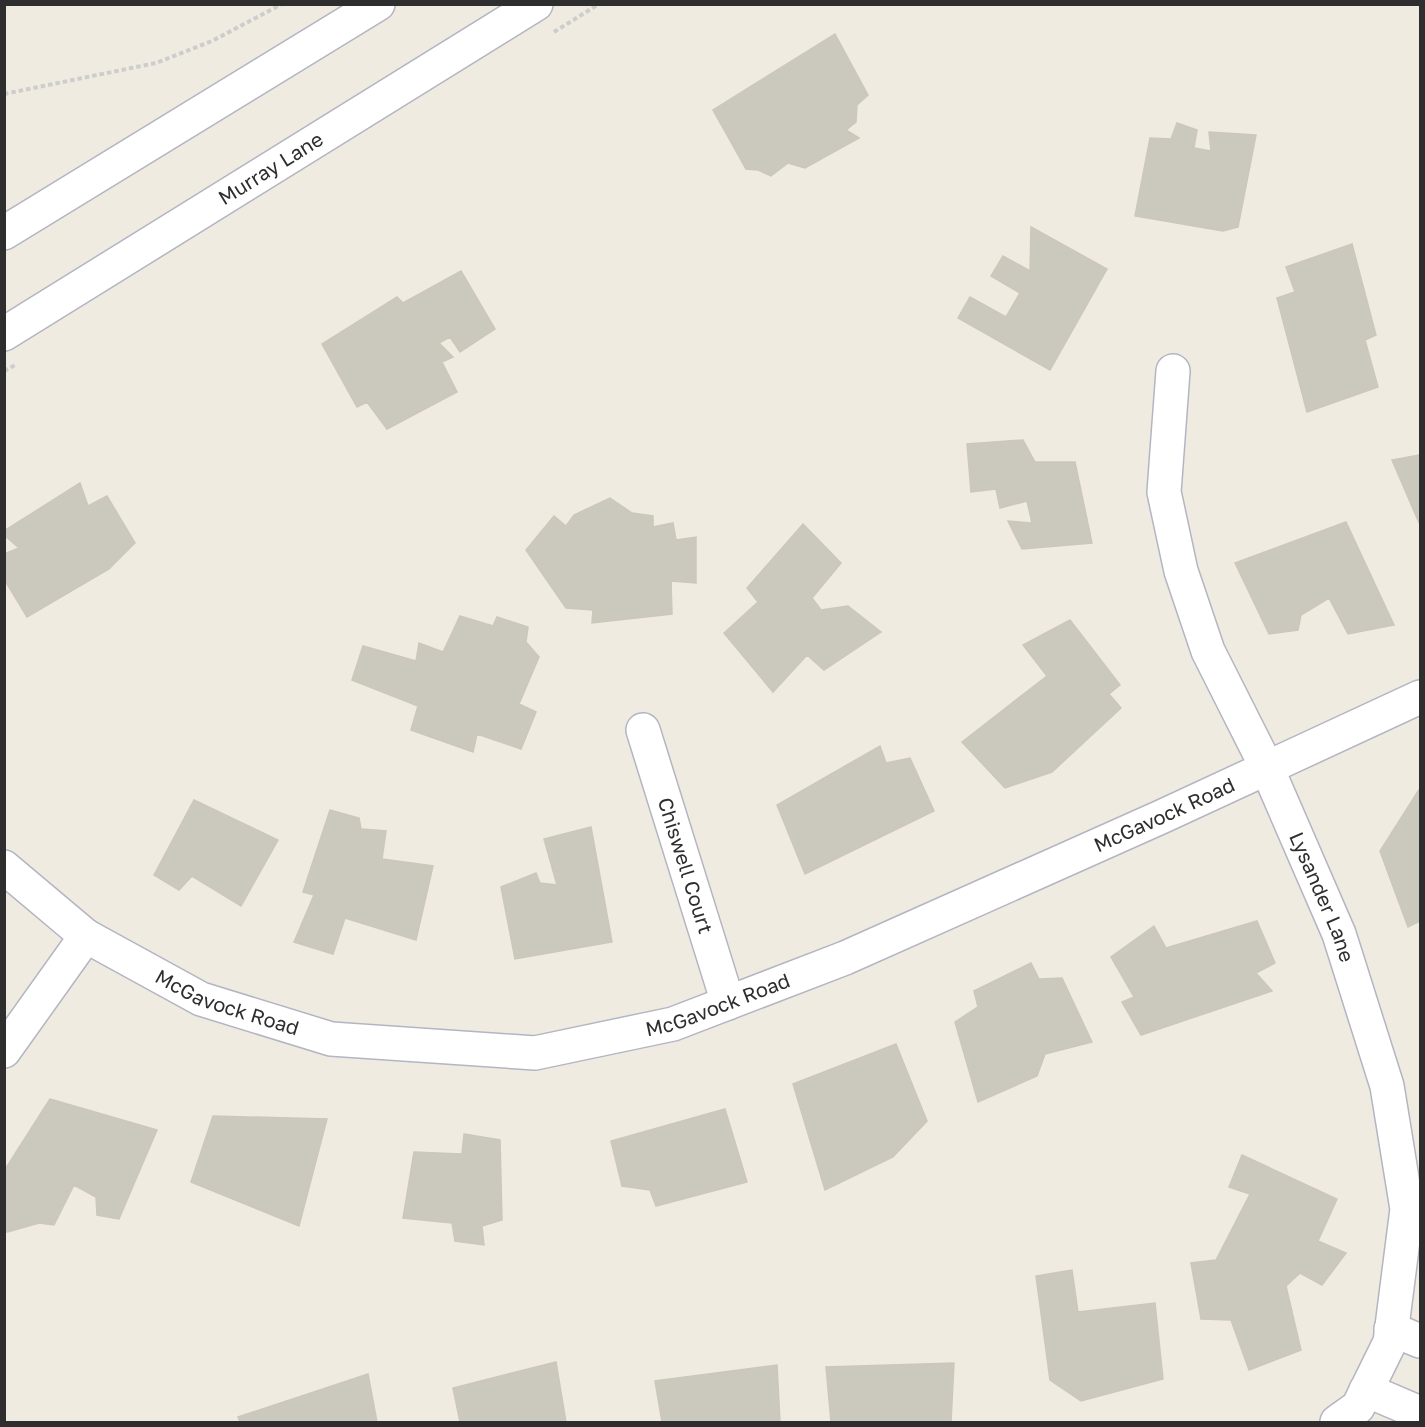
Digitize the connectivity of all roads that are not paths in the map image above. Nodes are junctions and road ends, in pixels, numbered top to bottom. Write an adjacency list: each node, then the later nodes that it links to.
1 (378, 4): 3 (street)
2 (536, 4): 4 (street, Murray Lane)
3 (4, 233)
4 (4, 334)
5 (1173, 371): 8 (street, Lysander Lane)
6 (1420, 697): 8 (street, McGavock Road)
7 (644, 730): 11 (street, Chiswell Court)
8 (1267, 768): 11 (street, McGavock Road); 13 (street, Lysander Lane)
9 (4, 867): 10 (street, McGavock Road)
10 (86, 936): 11 (street, McGavock Road); 12 (street)
11 (728, 1003)
12 (4, 1051)
13 (1406, 1335): 14 (street, Lysander Lane)
14 (1366, 1390): 15 (street); 16 (street, Lysander Lane)
15 (1420, 1413)
16 (1337, 1422)

